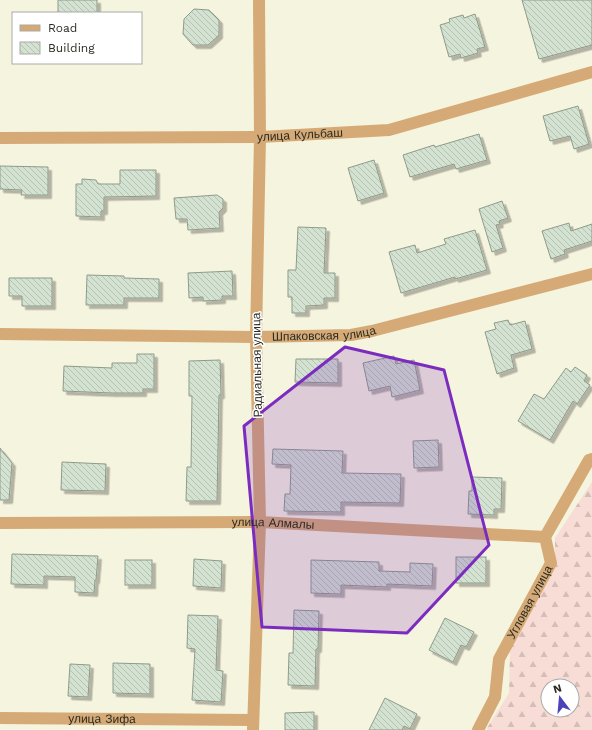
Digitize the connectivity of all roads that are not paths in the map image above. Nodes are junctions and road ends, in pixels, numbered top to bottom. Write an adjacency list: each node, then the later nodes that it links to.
1 (259, 0): 3 (street, Радиальная улица)
2 (592, 72): 3 (street, улица Кульбаш)
3 (260, 137): 4 (street, улица Кульбаш); 7 (street, Радиальная улица)
4 (0, 138)
5 (592, 274): 7 (street, Шпаковская улица)
6 (0, 334): 7 (street, Шпаковская улица)
7 (256, 337): 9 (street, Радиальная улица)
8 (592, 459): 11 (street)
9 (260, 522): 10 (street, улица Алмалы); 11 (street, улица Алмалы); 13 (street, Радиальная улица)
10 (0, 523)
11 (545, 537): 14 (street, Угловая улица)
12 (0, 718): 13 (street, улица Зифа)
13 (253, 725)
14 (478, 730)

